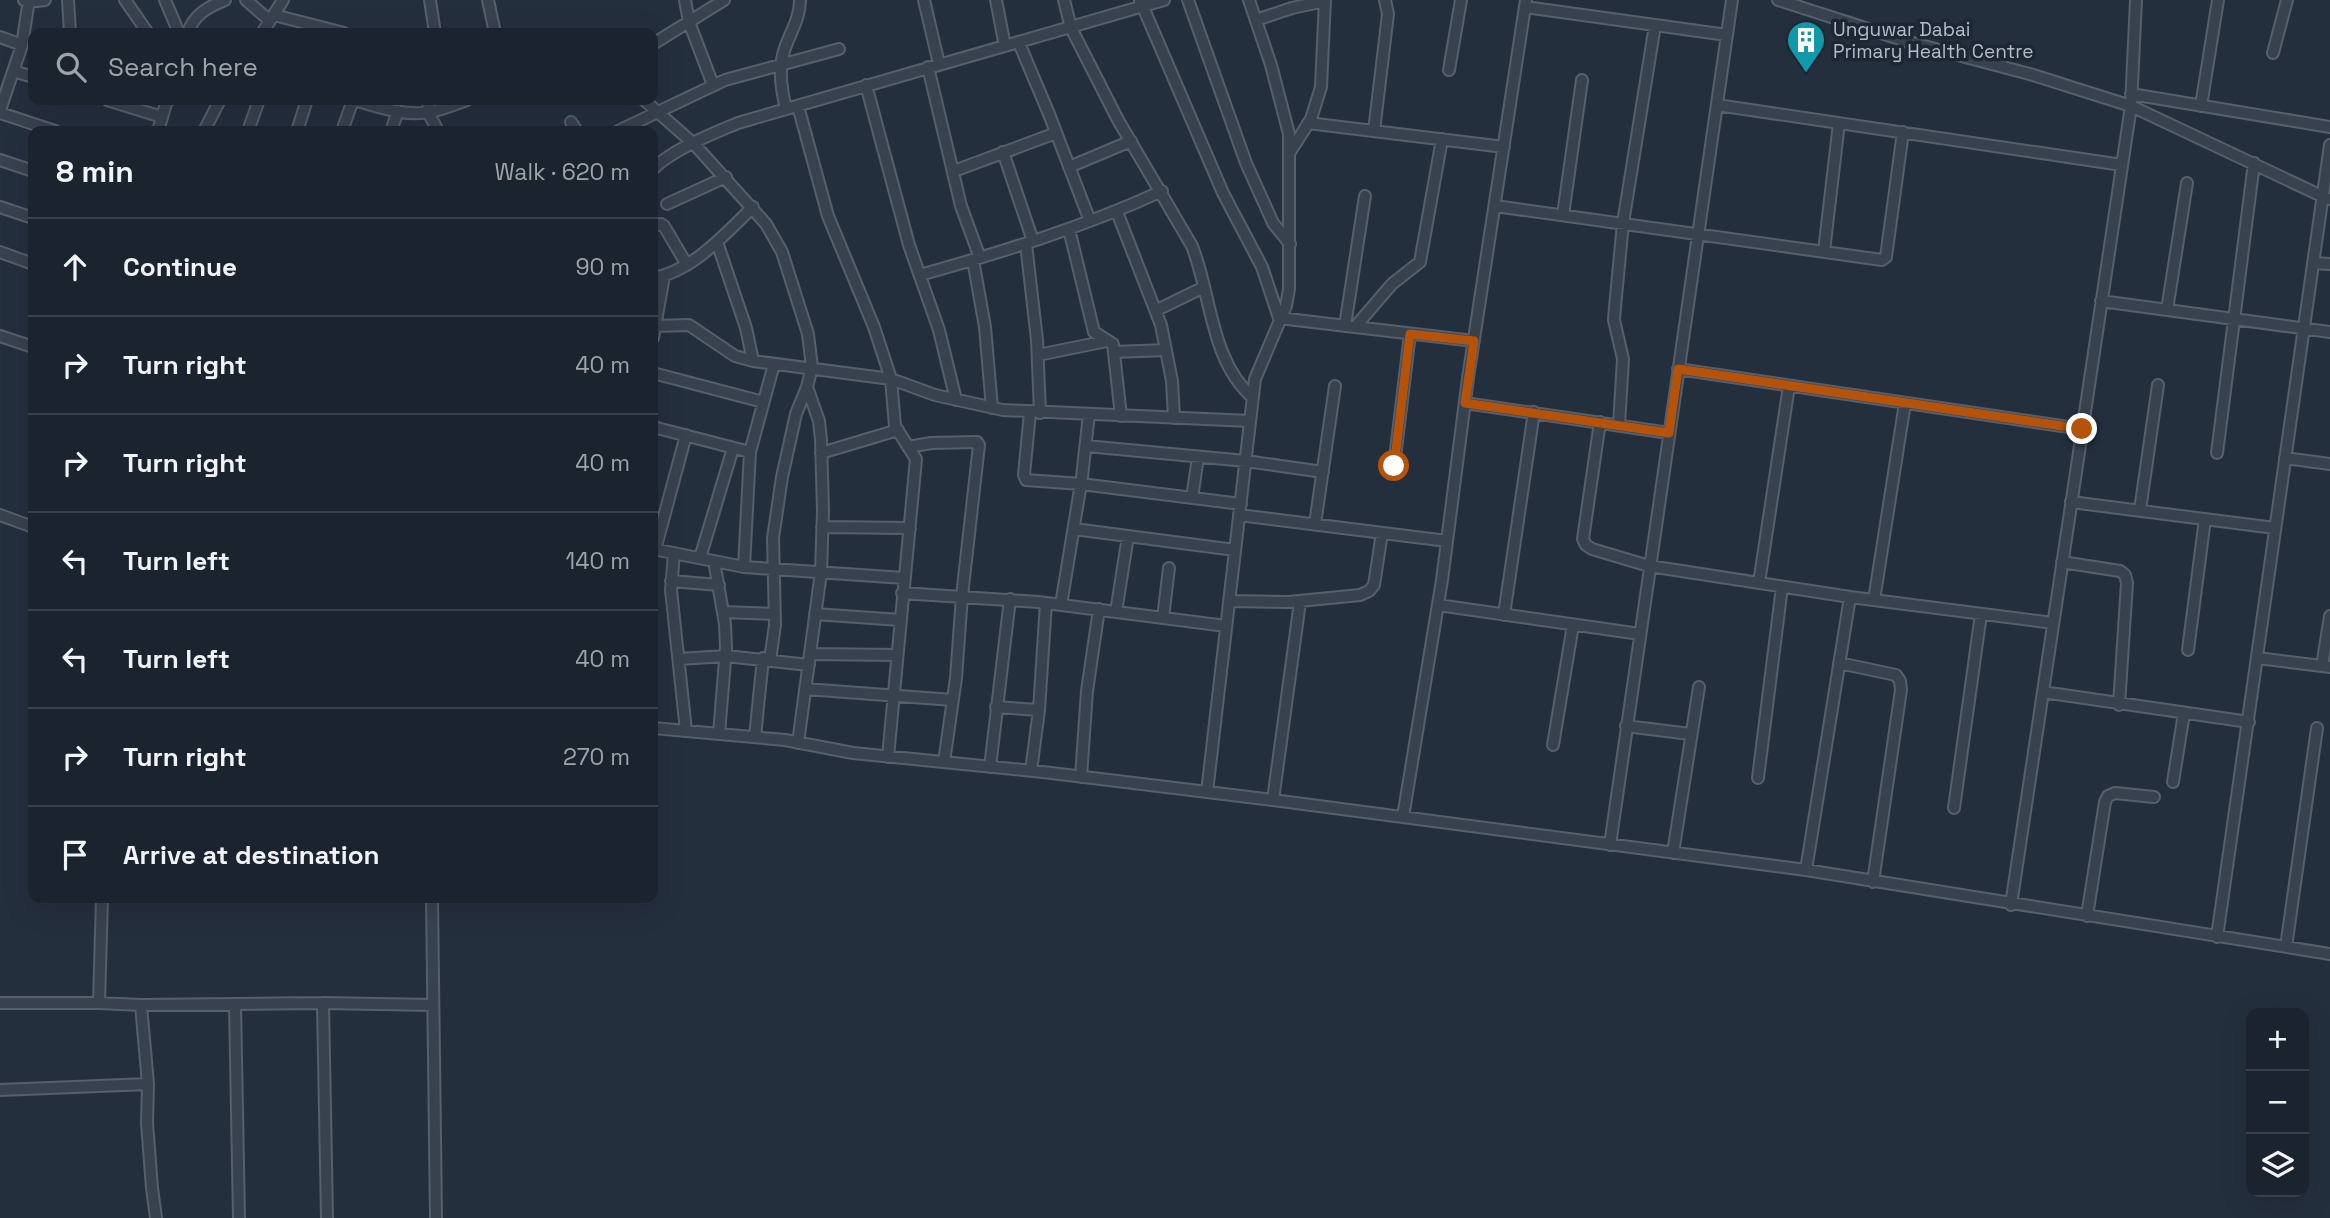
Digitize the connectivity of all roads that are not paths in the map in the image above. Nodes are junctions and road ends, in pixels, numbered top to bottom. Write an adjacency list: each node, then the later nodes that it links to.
1 (45, 0): 27 (street)
2 (68, 0): 34 (street)
3 (125, 0): 35 (street)
4 (165, 0): 36 (street)
5 (225, 0): 37 (street)
6 (246, 0): 30 (street)
7 (283, 0): 30 (street)
8 (430, 0): 40 (street)
9 (488, 0): 41 (street)
10 (685, 0): 32 (street)
11 (724, 0): 32 (street)
12 (800, 0): 51 (street)
13 (924, 0): 52 (street)
14 (996, 0): 48 (street)
15 (1064, 0): 42 (street)
16 (1164, 0): 28 (street)
17 (1188, 0): 127 (street)
18 (1249, 0): 31 (street)
19 (1325, 0): 31 (street); 80 (street)
20 (1385, 0): 91 (street)
21 (1461, 0): 53 (street)
22 (1732, 0): 43 (street)
23 (1778, 0): 60 (street)
24 (2136, 0): 60 (street)
25 (2218, 0): 72 (street)
26 (2287, 0): 50 (street)
27 (27, 1): 47 (street)
28 (1141, 3): 42 (street); 141 (street)
29 (1525, 4): 33 (street); 98 (street)
30 (272, 18): 38 (street); 39 (street)
31 (1256, 20): 100 (street)
32 (689, 22): 45 (street); 57 (street)
33 (1655, 25): 43 (street); 121 (street)
34 (70, 28)
35 (145, 28)
36 (177, 28)
37 (189, 28)
38 (265, 28)
39 (320, 28)
40 (434, 28)
41 (494, 28)
42 (1071, 28): 46 (street); 95 (street)
43 (1727, 34): 71 (street)
44 (0, 37): 47 (street)
45 (658, 41)
46 (1019, 43): 48 (street); 93 (street)
47 (22, 45): 54 (street)
48 (1005, 46): 52 (street)
49 (839, 49): 51 (street)
50 (2273, 53)
51 (782, 63): 57 (street); 73 (street)
52 (933, 66): 58 (street); 107 (street)
53 (1449, 70)
54 (13, 71): 55 (street); 59 (street)
55 (28, 76)
56 (1583, 80): 118 (street)
57 (713, 85): 77 (street)
58 (866, 85): 73 (street); 135 (street)
59 (3, 89): 75 (street)
60 (2131, 100): 72 (street); 102 (street); 104 (street)
61 (123, 105): 78 (street)
62 (166, 105): 78 (street)
63 (217, 105): 83 (street)
64 (257, 105): 84 (street)
65 (305, 105): 85 (street)
66 (351, 105): 86 (street)
67 (373, 105): 74 (street)
68 (429, 105): 76 (street)
69 (451, 105): 76 (street)
70 (650, 105): 77 (street)
71 (1717, 105): 79 (street); 124 (street)
72 (2201, 106): 90 (street)
73 (792, 107): 96 (street); 160 (street)
74 (398, 111): 76 (street); 87 (street)
75 (0, 112): 81 (street)
76 (428, 112): 88 (street)
77 (659, 113): 89 (street); 96 (street)
78 (162, 117): 82 (street)
79 (1839, 122): 92 (street); 128 (street)
80 (1308, 123): 91 (street); 100 (street)
81 (41, 126)
82 (159, 126)
83 (207, 126)
84 (250, 126)
85 (299, 126)
86 (344, 126)
87 (393, 126)
88 (435, 126)
89 (629, 126)
90 (2330, 127)
91 (1374, 131): 94 (street)
92 (1903, 132): 104 (street); 128 (street)
93 (1056, 133): 99 (street); 105 (street)
94 (1442, 139): 98 (street); 144 (street)
95 (1131, 141): 105 (street); 110 (street)
96 (694, 144): 103 (street); 108 (street)
97 (2330, 145): 112 (street)
98 (1504, 147): 114 (street)
99 (1003, 152): 107 (street); 126 (street)
100 (1290, 152): 127 (street)
101 (0, 160): 106 (street)
102 (2254, 163): 112 (street); 142 (street)
103 (658, 164)
104 (2122, 164): 138 (street)
105 (1069, 167): 120 (street)
106 (28, 169)
107 (954, 172): 130 (street)
108 (726, 177): 113 (street); 116 (street)
109 (2187, 183): 140 (street)
110 (1162, 191): 117 (street); 137 (street)
111 (1365, 196): 144 (street)
112 (2327, 198): 132 (street)
113 (667, 204)
114 (1495, 206): 118 (street); 150 (street)
115 (0, 207): 119 (street)
116 (753, 207): 125 (street); 157 (street)
117 (1117, 212): 120 (street); 139 (street)
118 (1563, 215): 121 (street)
119 (28, 216)
120 (1090, 221): 123 (street)
121 (1623, 223): 124 (street); 178 (street)
122 (658, 225): 134 (street)
123 (1069, 229): 126 (street); 149 (street)
124 (1698, 233): 128 (street); 158 (street)
125 (717, 242): 134 (street); 155 (street)
126 (1029, 243): 130 (street); 154 (street)
127 (1290, 244): 141 (street)
128 (1824, 251)
129 (0, 252): 131 (street)
130 (976, 259): 135 (street); 170 (street)
131 (28, 262)
132 (2313, 263): 133 (street); 145 (street)
133 (2330, 264)
134 (687, 265): 136 (street)
135 (920, 275): 166 (street)
136 (659, 277)
137 (1204, 287): 139 (street); 165 (street)
138 (2101, 301): 140 (street); 180 (street)
139 (1157, 310): 152 (street)
140 (2167, 310): 142 (street)
141 (1279, 318): 144 (street); 165 (street)
142 (2234, 319): 145 (street); 189 (street)
143 (658, 326): 155 (street)
144 (1350, 327): 147 (street)
145 (2304, 329): 146 (street); 191 (street)
146 (2330, 332)
147 (1410, 334): 150 (street); 194 (street)
148 (0, 336): 151 (street)
149 (1110, 340): 153 (street); 154 (street)
150 (1474, 341): 168 (street)
151 (28, 345)
152 (1166, 350): 153 (street); 175 (street)
153 (1114, 352): 174 (street)
154 (1038, 355): 172 (street)
155 (753, 361): 156 (street)
156 (774, 364): 157 (street); 167 (street)
157 (812, 367): 160 (street); 164 (street)
158 (1678, 369): 163 (street); 182 (street)
159 (658, 374): 167 (street)
160 (891, 379): 166 (street); 181 (street)
161 (2158, 384): 200 (street)
162 (1335, 386): 195 (street)
163 (1788, 386): 169 (street); 226 (street)
164 (807, 387): 188 (street); 222 (street)
165 (1253, 398): 176 (street)
166 (956, 400): 170 (street)
167 (763, 402): 187 (street)
168 (1465, 403): 171 (street); 212 (street)
169 (1905, 403): 180 (street); 233 (street)
170 (992, 408): 172 (street)
171 (1534, 412): 177 (street); 245 (street)
172 (1035, 413): 173 (street); 196 (street)
173 (1089, 414): 174 (street); 184 (street)
174 (1121, 416): 175 (street)
175 (1174, 418): 176 (street)
176 (1250, 421): 192 (street)
177 (1600, 422): 178 (street); 219 (street)
178 (1619, 425): 182 (street)
179 (658, 428): 183 (street)
180 (2082, 429): 198 (street)
181 (898, 430): 186 (street); 188 (street)
182 (1669, 433): 219 (street)
183 (686, 435): 185 (street); 210 (street)
184 (1086, 446): 190 (street); 196 (street)
185 (733, 447): 187 (street); 216 (street)
186 (908, 447): 206 (street); 230 (street)
187 (750, 452): 220 (street)
188 (821, 453): 205 (street)
189 (2217, 453)
190 (1198, 457): 192 (street); 197 (street)
191 (2285, 458): 193 (street); 207 (street)
192 (1246, 461): 195 (street); 199 (street)
193 (2330, 464)
194 (1394, 466)
195 (1323, 472): 203 (street)
196 (1081, 484): 197 (street); 208 (street)
197 (1192, 498): 199 (street)
198 (2071, 502): 200 (street); 218 (street)
199 (1240, 510): 203 (street); 214 (street)
200 (2140, 510): 202 (street)
201 (0, 515): 204 (street)
202 (2205, 519): 207 (street); 253 (street)
203 (1315, 524): 209 (street)
204 (28, 525)
205 (822, 527): 206 (street); 223 (street)
206 (910, 528): 224 (street)
207 (2275, 528): 256 (street)
208 (1073, 529): 211 (street); 237 (street)
209 (1381, 533): 212 (street); 235 (street)
210 (658, 535)
211 (1128, 536): 214 (street); 241 (street)
212 (1447, 541): 238 (street)
213 (658, 550): 215 (street)
214 (1235, 550): 234 (street)
215 (674, 553): 216 (street); 225 (street)
216 (700, 558): 217 (street)
217 (714, 561): 220 (street); 227 (street)
218 (2062, 562): 249 (street); 267 (street)
219 (1649, 566): 226 (street); 252 (street)
220 (744, 567): 222 (street)
221 (1169, 568): 247 (street)
222 (773, 569): 223 (street); 242 (street)
223 (821, 572): 224 (street); 243 (street)
224 (904, 578): 229 (street)
225 (671, 581): 227 (street); 257 (street)
226 (1759, 583): 228 (street)
227 (719, 585): 240 (street)
228 (1782, 586): 231 (street); 286 (street)
229 (902, 593): 230 (street); 248 (street)
230 (962, 596): 232 (street); 266 (street)
231 (1850, 597): 233 (street); 260 (street)
232 (1010, 599): 236 (street); 268 (street)
233 (1874, 600): 244 (street)
234 (1229, 601): 235 (street); 251 (street)
235 (1300, 602): 290 (street)
236 (1046, 603): 237 (street); 269 (street)
237 (1061, 605): 239 (street)
238 (1438, 605): 245 (street); 292 (street)
239 (1099, 609): 241 (street); 285 (street)
240 (723, 612): 242 (street); 255 (street)
241 (1116, 612): 247 (street)
242 (775, 614): 258 (street)
243 (815, 614): 248 (street); 259 (street)
244 (1981, 614): 249 (street); 291 (street)
245 (1504, 615): 250 (street)
246 (2330, 616): 261 (street)
247 (1163, 618): 251 (street)
248 (900, 620): 254 (street)
249 (2053, 624): 264 (street)
250 (1573, 625): 252 (street); 280 (street)
251 (1226, 626): 288 (street)
252 (1640, 634): 272 (street)
253 (2188, 650)
254 (897, 655): 259 (street); 265 (street)
255 (726, 656): 257 (street); 258 (street); 276 (street)
256 (2257, 658): 261 (street); 271 (street)
257 (678, 659): 275 (street)
258 (766, 659): 259 (street); 278 (street)
259 (809, 659): 263 (street)
260 (1839, 663): 295 (street); 296 (street)
261 (2326, 666)
262 (1699, 687): 277 (street)
263 (805, 690): 265 (street); 279 (street)
264 (2043, 692): 267 (street); 299 (street)
265 (893, 695): 266 (street); 281 (street)
266 (953, 700): 282 (street)
267 (2119, 705): 270 (street)
268 (996, 707): 269 (street); 283 (street)
269 (1039, 710): 284 (street)
270 (2184, 713): 271 (street); 287 (street)
271 (2249, 722): 301 (street)
272 (1626, 726): 277 (street); 293 (street)
273 (658, 728): 275 (street)
274 (2317, 728): 302 (street)
275 (685, 731): 276 (street)
276 (719, 734): 278 (street)
277 (1690, 734): 294 (street)
278 (755, 737): 279 (street)
279 (798, 743): 281 (street)
280 (1553, 745)
281 (888, 757): 282 (street)
282 (944, 762): 283 (street)
283 (990, 767): 284 (street)
284 (1031, 771): 285 (street)
285 (1080, 777): 288 (street)
286 (1758, 778)
287 (2173, 782)
288 (1207, 792): 290 (street)
289 (2154, 797): 300 (street)
290 (1273, 800): 292 (street)
291 (1954, 808)
292 (1403, 817): 293 (street)
293 (1610, 845): 294 (street)
294 (1673, 853): 295 (street)
295 (1806, 870): 296 (street)
296 (1873, 882): 299 (street)
297 (102, 903): 305 (street)
298 (432, 903): 309 (street)
299 (2011, 905): 300 (street)
300 (2087, 916): 301 (street)
301 (2217, 937): 302 (street)
302 (2286, 947): 303 (street)
303 (2330, 954)
304 (0, 1003): 305 (street)
305 (99, 1003): 308 (street)
306 (323, 1003): 307 (street); 309 (street); 314 (street)
307 (235, 1004): 308 (street); 313 (street)
308 (141, 1005): 310 (street)
309 (433, 1005): 315 (street)
310 (148, 1084): 311 (street); 312 (street)
311 (0, 1090)
312 (156, 1218)
313 (239, 1218)
314 (327, 1218)
315 (436, 1218)

